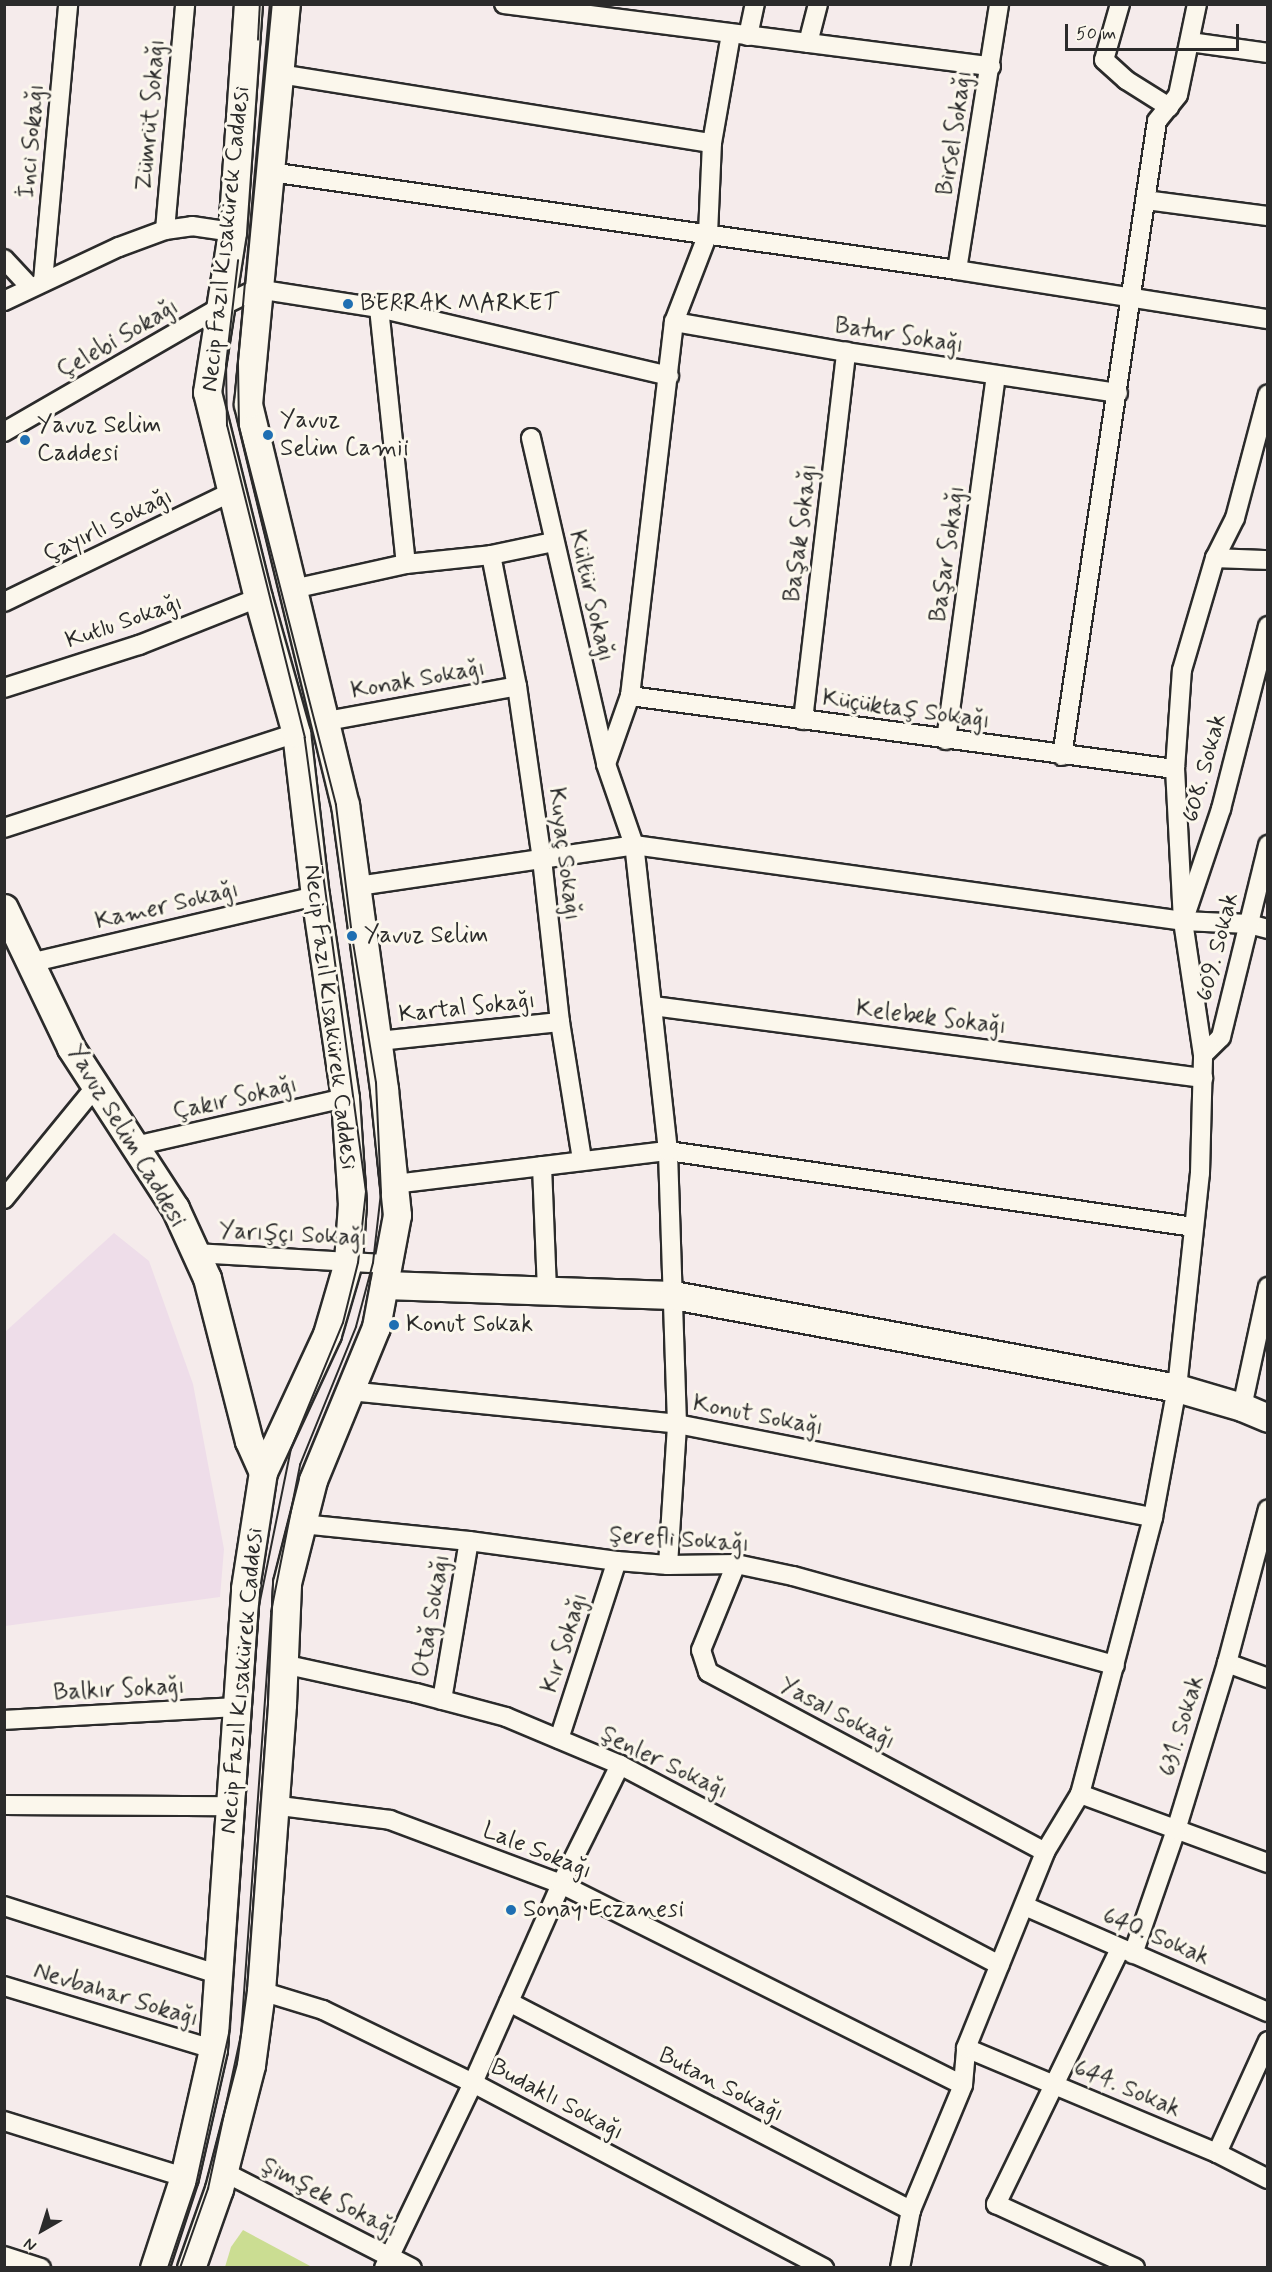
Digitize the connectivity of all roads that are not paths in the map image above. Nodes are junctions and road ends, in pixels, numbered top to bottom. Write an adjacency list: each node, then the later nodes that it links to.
1 (68, 4): 27 (street, İnci Sokağı)
2 (185, 4): 22 (street, Zümrüt Sokağı)
3 (248, 4): 23 (main road, Necip Fazıl Kısakürek Caddesi)
4 (286, 4): 16 (main road, Necip Fazıl Kısakürek Caddesi)
5 (504, 4): 11 (street)
6 (755, 4): 11 (street)
7 (818, 4): 13 (street)
8 (999, 4): 15 (street, Birsel Sokağı)
9 (1120, 4): 17 (street)
10 (1197, 4): 12 (street)
11 (740, 35): 13 (street); 18 (street)
12 (1190, 42): 14 (street); 17 (street)
13 (808, 43): 15 (street)
14 (1268, 53)
15 (991, 66): 26 (street, Birsel Sokağı)
16 (280, 74): 18 (street); 19 (main road, Necip Fazıl Kısakürek Caddesi)
17 (1169, 107): 20 (street)
18 (712, 143): 24 (street)
19 (270, 172): 24 (street); 28 (main road, Necip Fazıl Kısakürek Caddesi)
20 (1146, 200): 21 (street); 29 (street)
21 (1268, 216)
22 (165, 230): 23 (street); 27 (street)
23 (232, 232): 31 (main road, Necip Fazıl Kısakürek Caddesi)
24 (708, 234): 26 (street); 34 (street)
25 (4, 260): 27 (street)
26 (957, 270): 29 (street)
27 (37, 284): 30 (street)
28 (257, 289): 31 (street, Çelebi Sokağı); 32 (street); 48 (main road, Necip Fazıl Kısakürek Caddesi)
29 (1132, 297): 33 (street); 38 (street)
30 (4, 301)
31 (222, 306): 40 (street, Çelebi Sokağı); 42 (main road, Necip Fazıl Kısakürek Caddesi)
32 (379, 308): 37 (street); 47 (street)
33 (1268, 319)
34 (674, 322): 35 (street, Batur Sokağı); 37 (street)
35 (846, 352): 36 (street, Batur Sokağı); 55 (street, Başak Sokağı)
36 (996, 375): 38 (street, Batur Sokağı); 58 (street, Başar Sokağı)
37 (669, 376): 54 (street)
38 (1118, 393): 59 (street)
39 (1268, 394): 45 (street)
40 (4, 432)
41 (531, 438): 43 (street, Kültür Sokağı)
42 (232, 492): 49 (main road, Necip Fazıl Kısakürek Caddesi); 50 (street, Çayırlı Sokağı)
43 (553, 542): 44 (street); 60 (street, Kültür Sokağı)
44 (491, 555): 47 (street); 52 (street, Kuyaç Sokağı)
45 (1215, 558): 46 (street); 61 (street)
46 (1268, 560)
47 (406, 564): 48 (street)
48 (293, 589): 56 (main road, Necip Fazıl Kısakürek Caddesi)
49 (258, 598): 53 (street, Kutlu Sokağı); 57 (main road, Necip Fazıl Kısakürek Caddesi)
50 (4, 602)
51 (1268, 626): 69 (street, 608. Sokak)
52 (517, 686): 56 (street, Konak Sokağı); 65 (street, Kuyaç Sokağı)
53 (4, 688)
54 (630, 696): 55 (street, Küçüktaş Sokağı); 60 (street)
55 (803, 720): 58 (street, Küçüktaş Sokağı)
56 (327, 721): 66 (main road, Necip Fazıl Kısakürek Caddesi)
57 (296, 733): 62 (street); 67 (main road, Necip Fazıl Kısakürek Caddesi)
58 (946, 740): 59 (street, Küçüktaş Sokağı)
59 (1062, 756): 61 (street, Küçüktaş Sokağı)
60 (606, 764): 63 (street, Kültür Sokağı)
61 (1175, 769): 69 (street)
62 (4, 828)
63 (634, 845): 65 (street); 69 (street); 74 (street, Kültür Sokağı)
64 (1268, 845): 70 (street, 609. Sokak)
65 (542, 859): 66 (street); 75 (street, Kuyaç Sokağı)
66 (358, 886): 76 (main road, Necip Fazıl Kısakürek Caddesi)
67 (315, 896): 73 (street, Kamer Sokağı); 80 (main road, Necip Fazıl Kısakürek Caddesi)
68 (4, 909): 72 (main road, Yavuz Selim Caddesi)
69 (1183, 921): 70 (street); 77 (street)
70 (1249, 924): 71 (street); 77 (street, 609. Sokak)
71 (1268, 929)
72 (11, 943): 73 (main road, Yavuz Selim Caddesi)
73 (30, 963): 79 (main road, Yavuz Selim Caddesi)
74 (653, 1006): 78 (street, Kelebek Sokağı); 82 (street, Kültür Sokağı)
75 (560, 1022): 76 (street, Kartal Sokağı); 83 (street, Kuyaç Sokağı)
76 (378, 1041): 85 (main road, Necip Fazıl Kısakürek Caddesi)
77 (1203, 1055): 78 (street)
78 (1203, 1078): 87 (street)
79 (96, 1086): 81 (main road, Yavuz Selim Caddesi); 86 (street)
80 (345, 1098): 81 (street, Çakır Sokağı); 89 (main road, Necip Fazıl Kısakürek Caddesi)
81 (135, 1146): 88 (main road, Yavuz Selim Caddesi)
82 (668, 1151): 83 (street); 87 (street); 93 (street, Kültür Sokağı)
83 (582, 1160): 84 (street)
84 (542, 1166): 85 (street); 92 (street)
85 (394, 1184): 90 (main road, Necip Fazıl Kısakürek Caddesi)
86 (4, 1199)
87 (1194, 1227): 94 (street)
88 (195, 1253): 89 (street, Yarışçı Sokağı); 99 (main road, Yavuz Selim Caddesi)
89 (348, 1262): 90 (street, Yarışçı Sokağı); 99 (main road, Necip Fazıl Kısakürek Caddesi)
90 (386, 1275): 92 (main road); 95 (main road, Necip Fazıl Kısakürek Caddesi)
91 (1268, 1287): 96 (street)
92 (547, 1290): 93 (main road)
93 (673, 1295): 94 (main road); 98 (street, Kültür Sokağı)
94 (1177, 1388): 96 (main road); 101 (street)
95 (350, 1391): 98 (street, Konut Sokağı); 102 (main road, Necip Fazıl Kısakürek Caddesi)
96 (1242, 1407): 97 (main road)
97 (1268, 1418)
98 (677, 1424): 101 (street, Konut Sokağı); 106 (street, Kültür Sokağı)
99 (263, 1472): 112 (main road, Necip Fazıl Kısakürek Caddesi)
100 (1268, 1509): 107 (street, 631. Sokak)
101 (1153, 1517): 109 (street)
102 (302, 1524): 103 (street, Şerefli Sokağı); 108 (main road, Necip Fazıl Kısakürek Caddesi)
103 (469, 1541): 104 (street, Şerefli Sokağı); 111 (street, Otağ Sokağı)
104 (617, 1561): 106 (street, Şerefli Sokağı); 114 (street, Kır Sokağı)
105 (736, 1564): 106 (street, Şerefli Sokağı); 109 (street, Şerefli Sokağı); 121 (street, Yasal Sokağı)
106 (668, 1565)
107 (1227, 1663): 110 (street); 120 (street, 631. Sokak)
108 (284, 1665): 111 (street, Şenler Sokağı); 118 (main road, Necip Fazıl Kısakürek Caddesi)
109 (1115, 1665): 116 (street)
110 (1268, 1678)
111 (442, 1700): 114 (street, Şenler Sokağı)
112 (237, 1707): 113 (street, Balkır Sokağı); 119 (main road, Necip Fazıl Kısakürek Caddesi)
113 (4, 1720)
114 (559, 1739): 115 (street, Şenler Sokağı)
115 (620, 1765): 123 (street); 127 (street, Şenler Sokağı)
116 (1080, 1794): 120 (street); 121 (street)
117 (4, 1805): 119 (street)
118 (272, 1805): 123 (street, Lale Sokağı); 130 (main road, Necip Fazıl Kısakürek Caddesi)
119 (230, 1806): 128 (main road, Necip Fazıl Kısakürek Caddesi)
120 (1176, 1830): 122 (street); 126 (street, 631. Sokak)
121 (1045, 1852): 125 (street)
122 (1268, 1863)
123 (561, 1884): 131 (street); 138 (street, Lale Sokağı)
124 (4, 1906): 128 (street)
125 (1025, 1906): 126 (street, 640. Sokak); 127 (street)
126 (1126, 1952): 132 (street, 640. Sokak); 137 (street, 631. Sokak)
127 (999, 1965): 134 (street)
128 (220, 1975): 135 (main road, Necip Fazıl Kısakürek Caddesi)
129 (4, 1986): 135 (street, Nevbahar Sokağı)
130 (261, 1990): 136 (street, Budaklı Sokağı); 141 (main road, Necip Fazıl Kısakürek Caddesi)
131 (509, 2002): 136 (street); 144 (street, Butan Sokağı)
132 (1268, 2012)
133 (1268, 2041): 140 (street)
134 (966, 2048): 137 (street, 644. Sokak); 138 (street)
135 (213, 2049): 142 (main road, Necip Fazıl Kısakürek Caddesi)
136 (473, 2083): 146 (street); 151 (street, Budaklı Sokağı)
137 (1053, 2083): 140 (street, 644. Sokak); 153 (street, 631. Sokak)
138 (963, 2085): 144 (street)
139 (4, 2121): 142 (street)
140 (1217, 2153): 143 (street, 644. Sokak)
141 (224, 2172): 146 (street, Şimşek Sokağı); 149 (main road, Necip Fazıl Kısakürek Caddesi)
142 (184, 2177): 148 (main road, Necip Fazıl Kısakürek Caddesi)
143 (1268, 2178)
144 (911, 2210): 152 (street)
145 (4, 2256): 147 (street)
146 (387, 2261): 150 (street, Şimşek Sokağı)
147 (41, 2268)
148 (154, 2268)
149 (191, 2268)
150 (412, 2268)
151 (824, 2268)
152 (900, 2268)
153 (1135, 2268)

